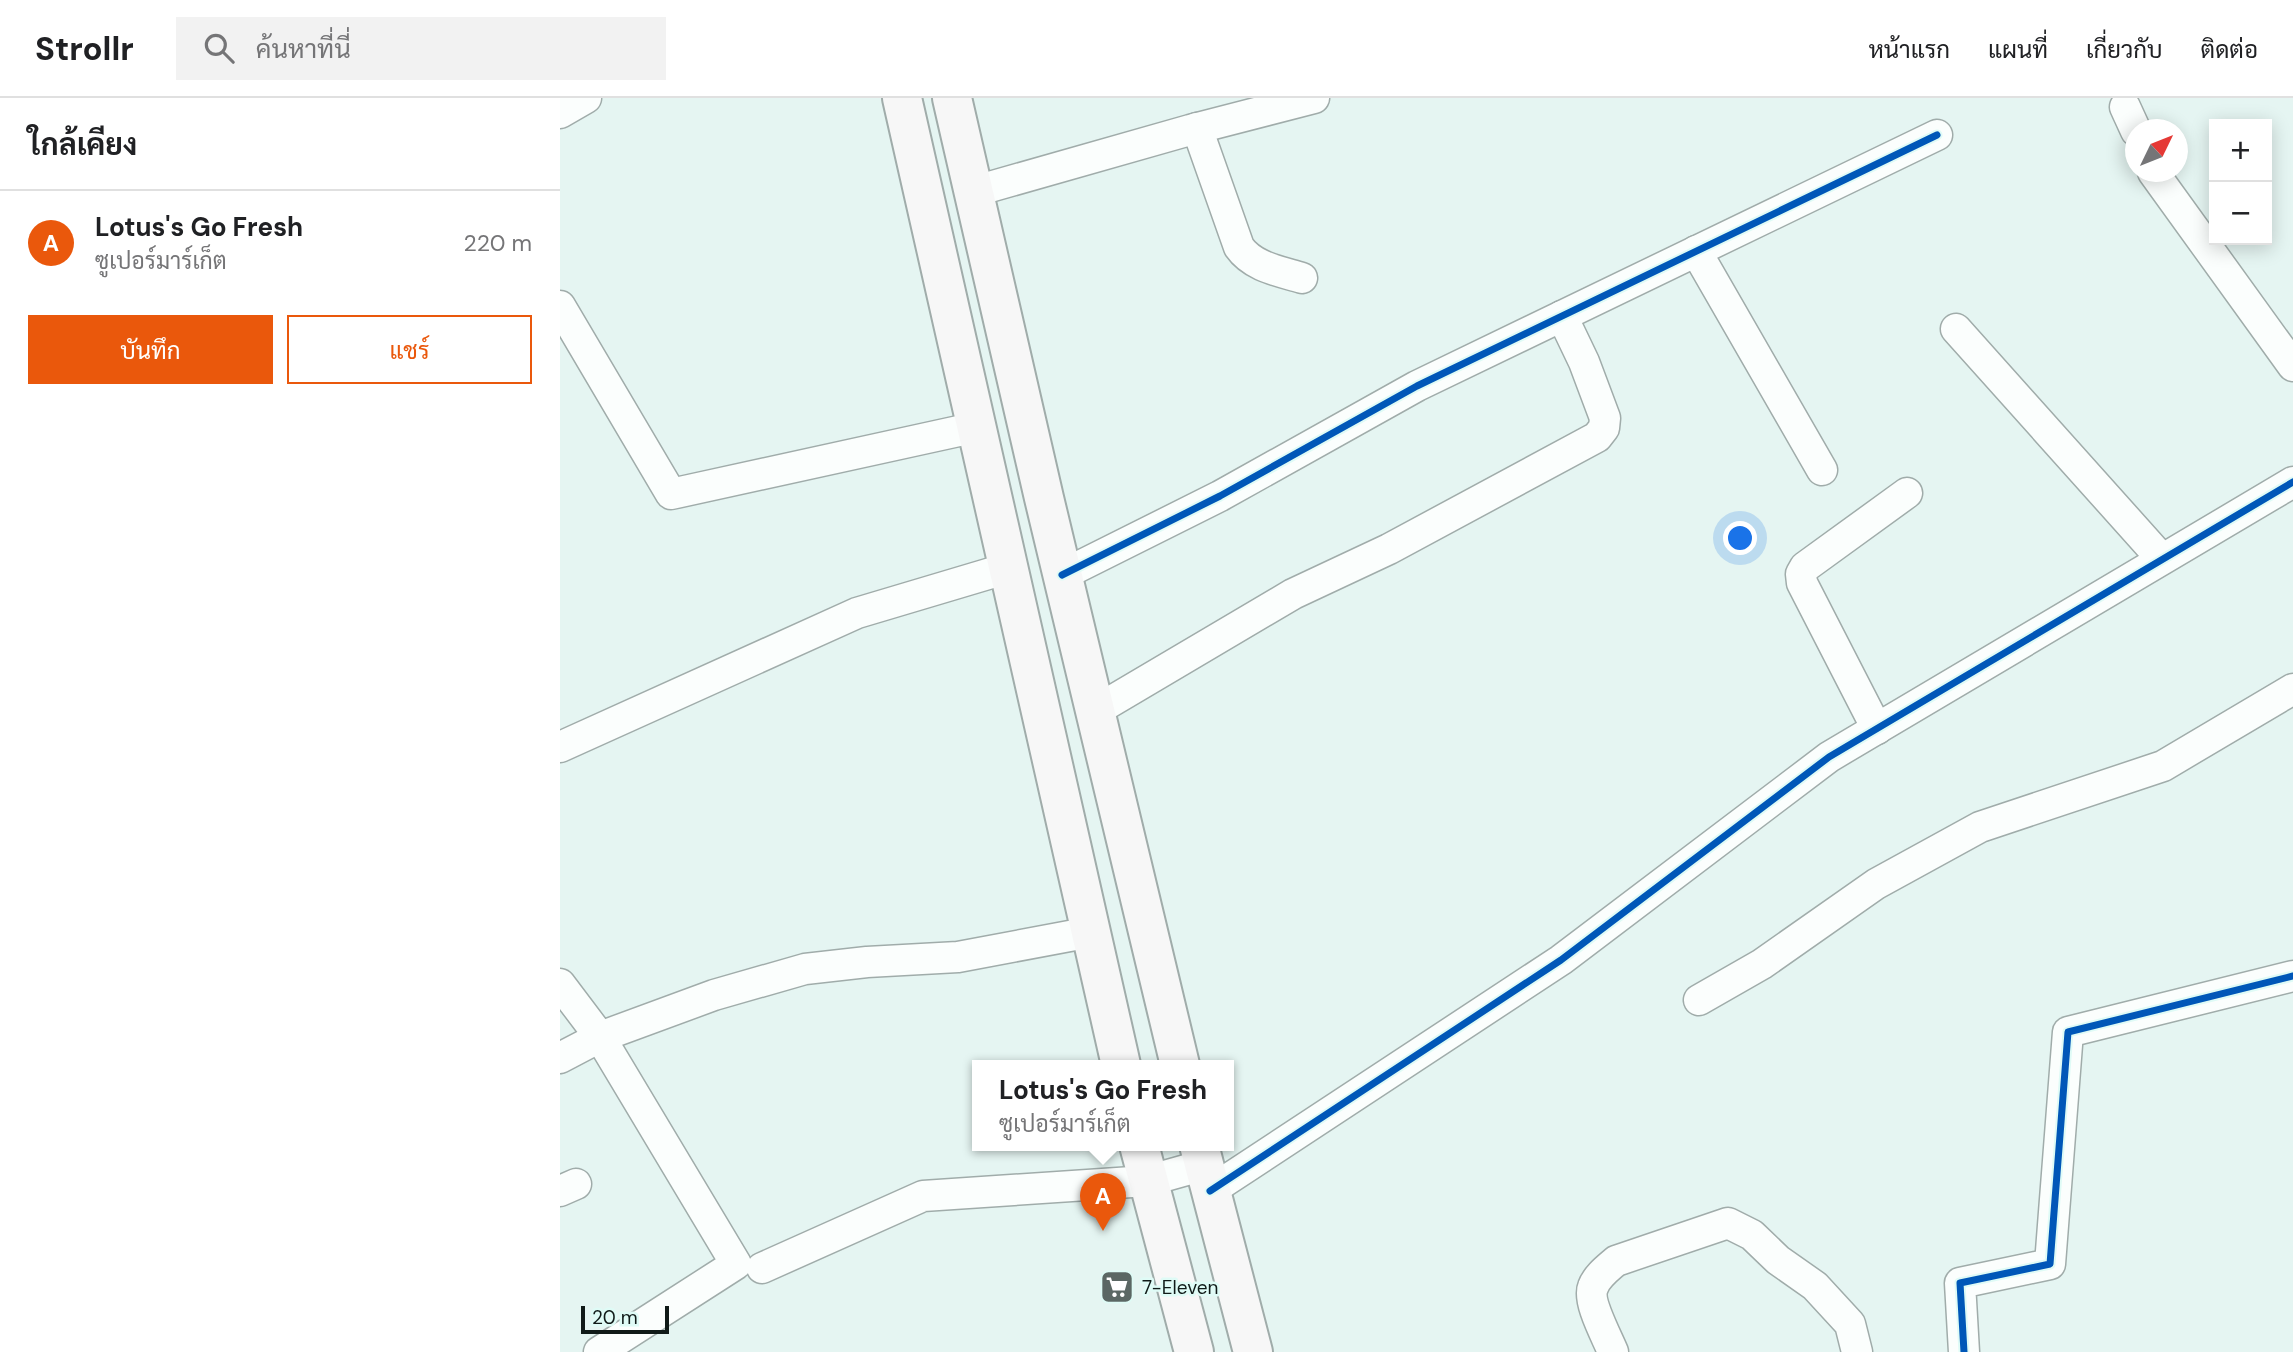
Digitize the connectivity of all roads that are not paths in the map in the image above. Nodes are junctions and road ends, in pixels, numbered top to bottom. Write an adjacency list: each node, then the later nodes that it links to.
1 (586, 98): 5 (street)
2 (902, 98): 16 (main road)
3 (952, 98): 9 (main road)
4 (1314, 98): 6 (street)
5 (560, 113)
6 (1198, 128): 9 (street); 11 (street)
7 (1937, 135): 10 (street)
8 (2160, 182): 15 (street)
9 (972, 192): 22 (main road)
10 (1696, 251): 13 (street); 17 (street)
11 (1302, 278)
12 (560, 306): 16 (street)
13 (1562, 316): 22 (street); 24 (street)
14 (1956, 329): 20 (street)
15 (2293, 366)
16 (976, 427): 21 (main road)
17 (1822, 470)
18 (2291, 488): 20 (street)
19 (1907, 493): 25 (street)
20 (2161, 558): 25 (street)
21 (1008, 568): 26 (street); 27 (main road)
22 (1062, 575): 24 (main road)
23 (2293, 689): 30 (street)
24 (1095, 711): 34 (main road)
25 (1877, 729): 35 (street)
26 (560, 747)
27 (1091, 932): 31 (street); 33 (main road)
28 (2293, 976): 45 (street)
29 (560, 984): 31 (street)
30 (1699, 1000)
31 (600, 1037): 32 (street); 40 (street)
32 (560, 1058)
33 (1120, 1060)
34 (1179, 1060)
35 (1234, 1150)
36 (1233, 1151): 38 (street)
37 (1143, 1163): 38 (street); 39 (street); 41 (main road)
38 (1205, 1167): 42 (main road)
39 (762, 1268)
40 (600, 1352)
41 (1194, 1352)
42 (1253, 1352)
43 (1613, 1352): 44 (street)
44 (1857, 1352)
45 (1964, 1352)

